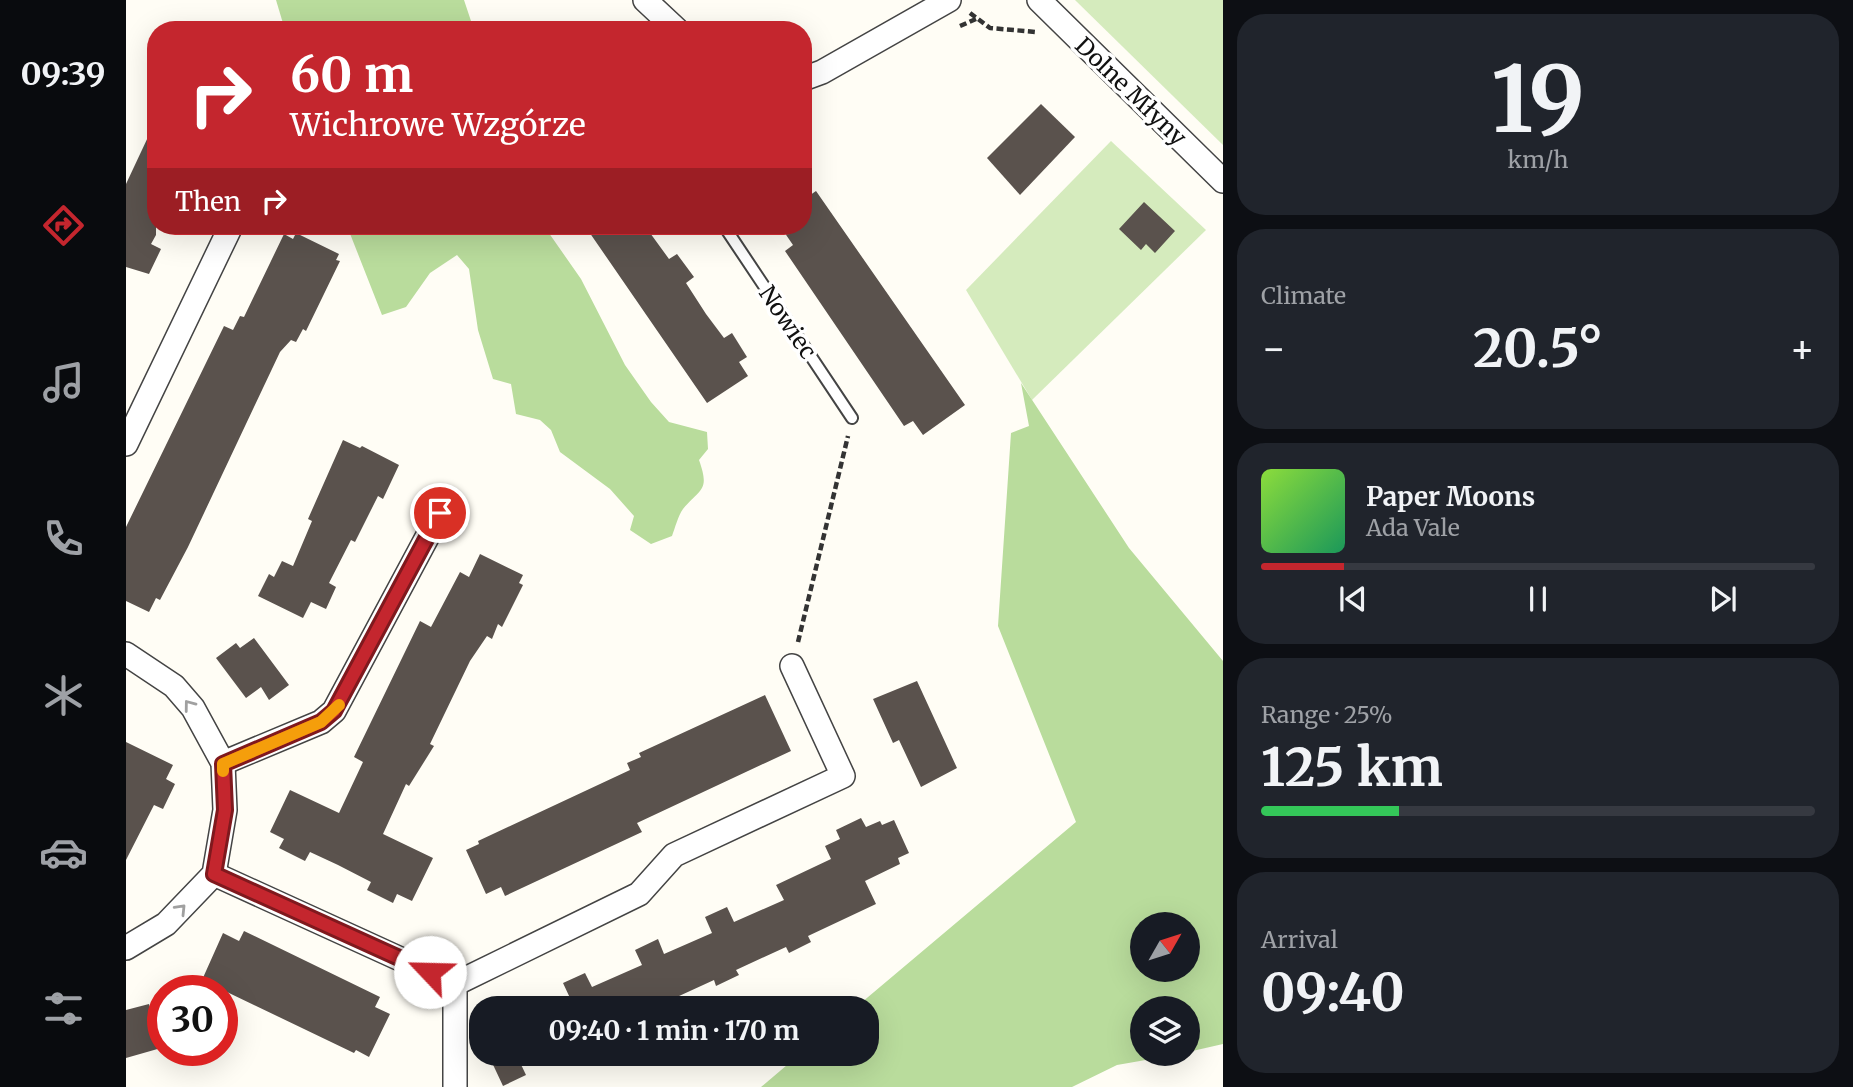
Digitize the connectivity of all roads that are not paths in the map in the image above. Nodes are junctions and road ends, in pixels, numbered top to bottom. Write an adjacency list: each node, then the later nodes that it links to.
1 (645, 0): 4 (street)
2 (1039, 0): 6 (street, Dolne Młyny)
3 (958, 5): 5 (street)
4 (667, 21)
5 (812, 75)
6 (1223, 181)
7 (227, 235): 10 (street)
8 (730, 235): 9 (lane, Nowiec)
9 (852, 418)
10 (126, 444)
11 (440, 513): 14 (street)
12 (126, 654): 14 (street, one-way to 12)
13 (792, 666): 17 (street)
14 (223, 764): 15 (street)
15 (214, 874): 16 (street, one-way to 15); 17 (street)
16 (126, 948)
17 (455, 984): 18 (street)
18 (455, 1087)

